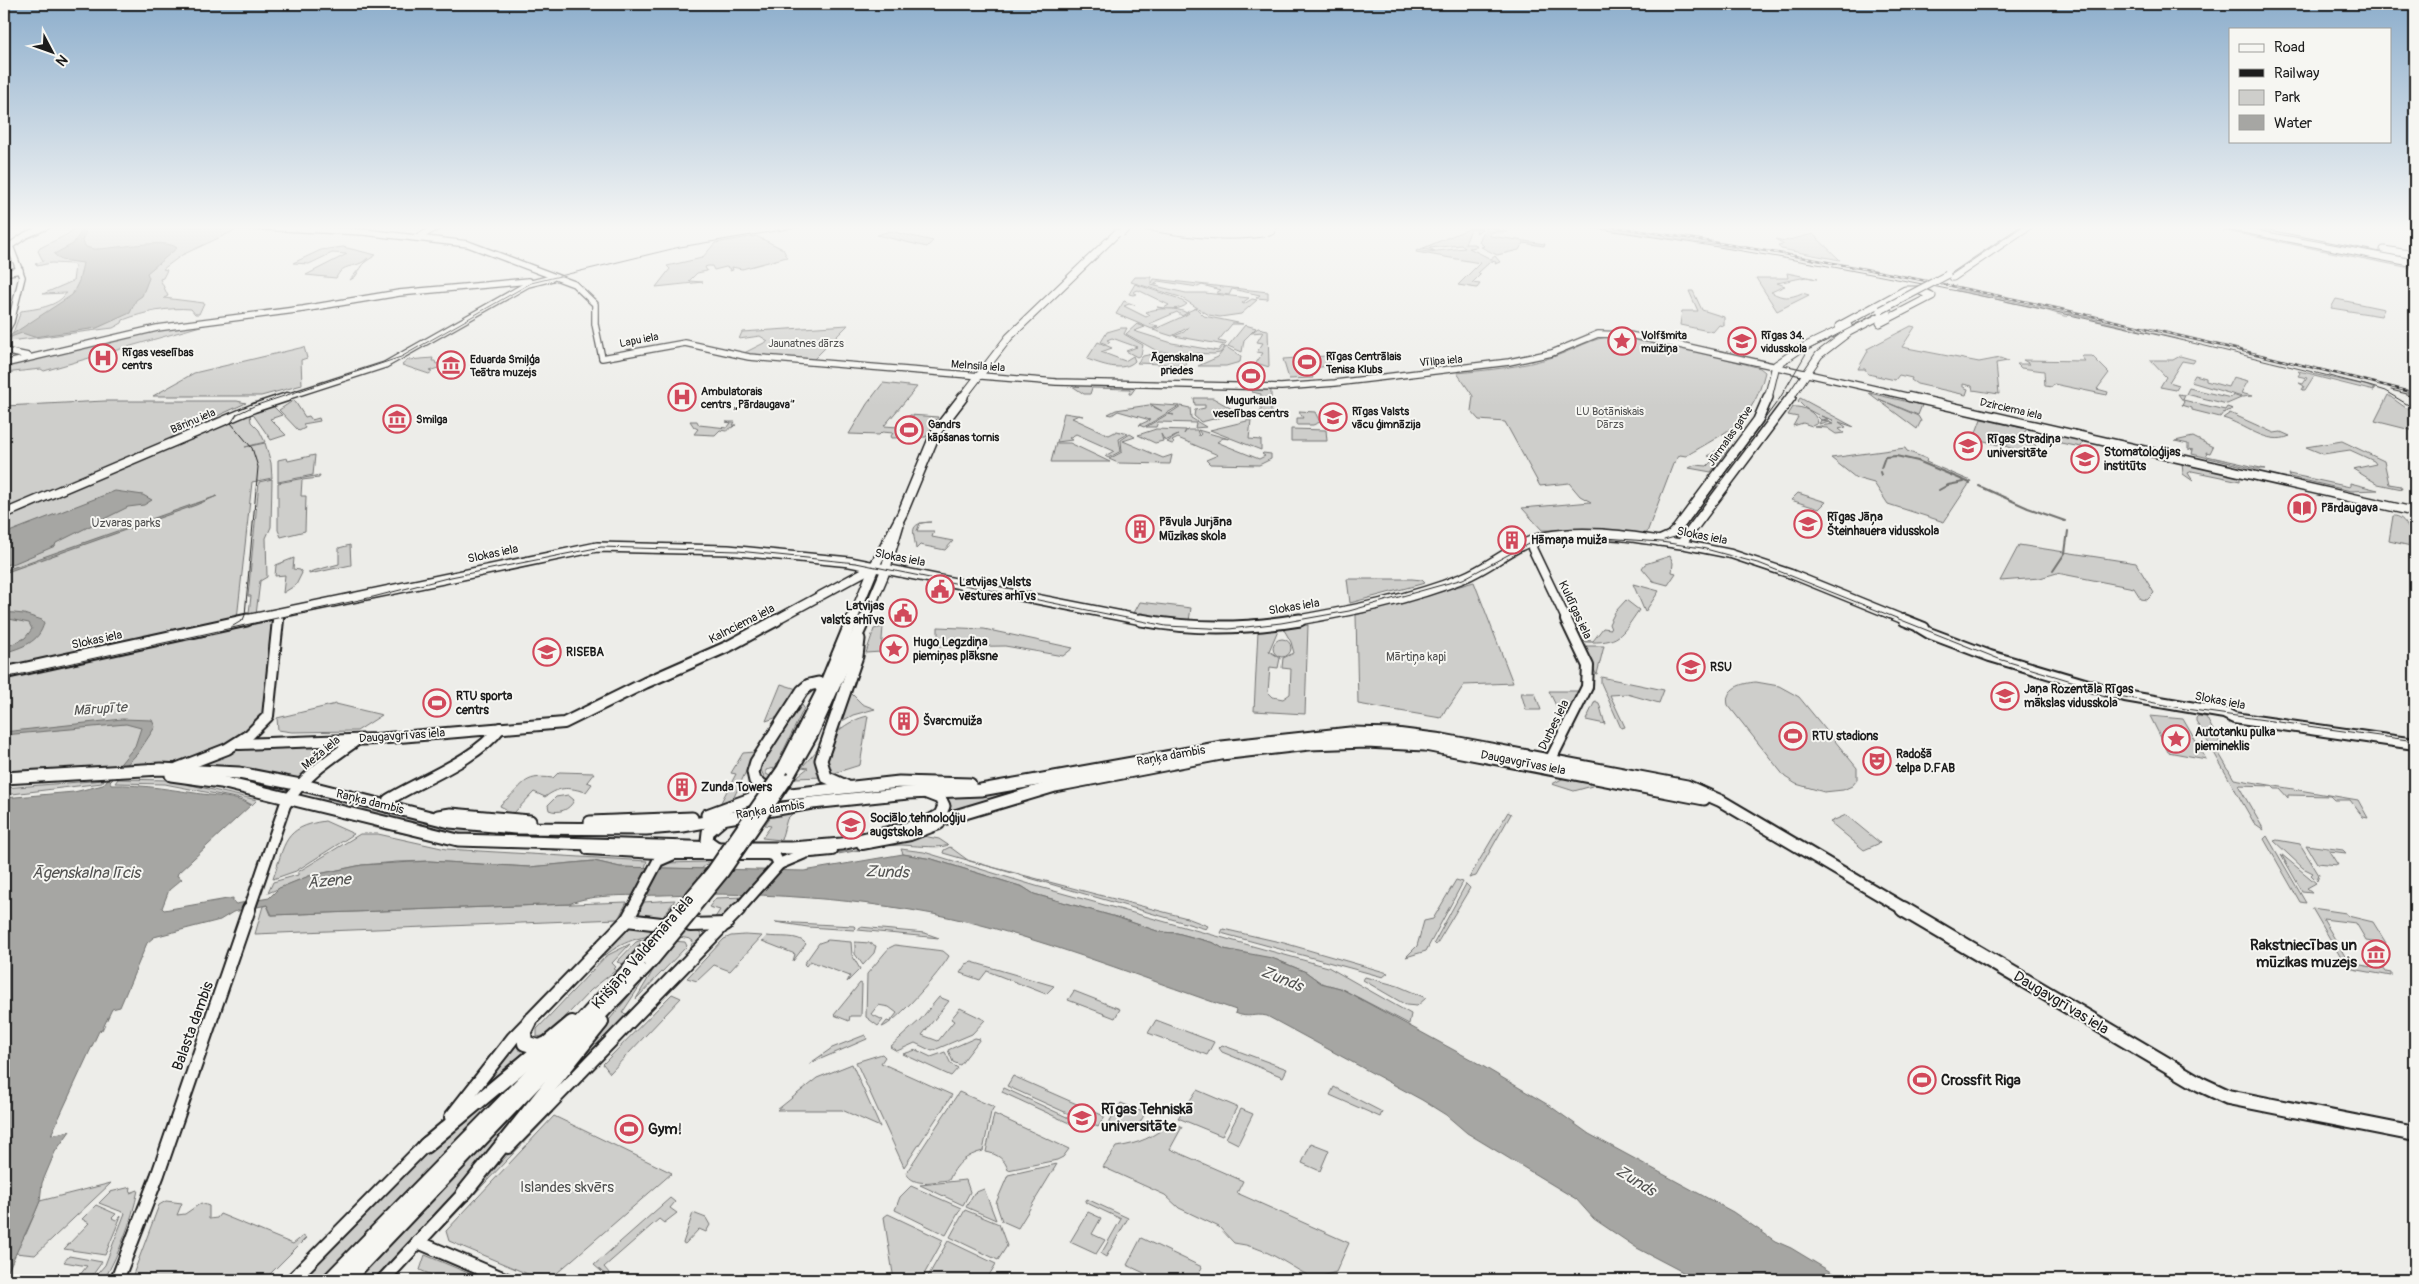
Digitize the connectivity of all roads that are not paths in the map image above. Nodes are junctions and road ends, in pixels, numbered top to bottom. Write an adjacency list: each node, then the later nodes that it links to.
1 (20, 286): 8 (street)
2 (480, 286): 15 (street)
3 (526, 286): 23 (street, Bāriņu iela)
4 (577, 286): 10 (street, Lapu iela)
5 (1063, 286): 19 (main road)
6 (1931, 286): 7 (main road, Jūrmalas gatve)
7 (1884, 311): 11 (main road, Jūrmalas gatve); 14 (main road, Jūrmalas gatve)
8 (4, 334)
9 (1602, 334): 17 (street, Dzirciema iela); 20 (street, Vīlipa iela)
10 (680, 343): 19 (street, Melnsila iela)
11 (1811, 344): 12 (main road, Jūrmalas gatve); 14 (main road)
12 (1800, 349): 14 (main road); 17 (main road, Jūrmalas gatve)
13 (4, 351): 15 (street)
14 (1821, 353): 18 (main road, Jūrmalas gatve)
15 (38, 356): 16 (street)
16 (4, 364)
17 (1775, 368): 18 (street, Dzirciema iela); 21 (main road, Jūrmalas gatve)
18 (1806, 375): 22 (main road, Jūrmalas gatve); 25 (street, Dzirciema iela)
19 (978, 376): 20 (street, Melnsila iela); 27 (main road)
20 (1276, 386)
21 (1769, 396): 22 (main road); 29 (main road, Jūrmalas gatve)
22 (1785, 406): 30 (main road, Jūrmalas gatve)
23 (201, 427): 24 (street, Bāriņu iela); 26 (street, Bāriņu iela)
24 (4, 508)
25 (2415, 512)
26 (4, 514)
27 (902, 514): 31 (main road); 32 (main road)
28 (1534, 540): 29 (main road, Slokas iela); 32 (main road, Slokas iela); 37 (street, Kuldīgas iela)
29 (1658, 541): 30 (main road, Slokas iela)
30 (1681, 544): 46 (street, Slokas iela)
31 (875, 566): 32 (main road, Slokas iela); 33 (main road, Slokas iela); 36 (main road, Krišjāņa Valdemāra iela); 39 (street, Kalnciema iela)
32 (886, 568): 34 (main road, Krišjāņa Valdemāra iela)
33 (279, 613): 35 (main road, Slokas iela); 38 (street)
34 (860, 630): 48 (main road, Krišjāņa Valdemāra iela); 54 (main road)
35 (4, 673)
36 (823, 690): 48 (main road, Krišjāņa Valdemāra iela); 56 (main road)
37 (1584, 693): 47 (street, Durbes iela)
38 (263, 722): 43 (street); 44 (street)
39 (564, 723): 40 (street, Daugavgrīvas iela)
40 (500, 728): 42 (street, Daugavgrīvas iela); 58 (street)
41 (1420, 737): 47 (main road, Daugavgrīvas iela); 52 (main road, Raņķa dambis)
42 (357, 740): 43 (street, Daugavgrīvas iela); 53 (street, Meža iela)
43 (269, 742): 44 (street, Daugavgrīvas iela)
44 (239, 744): 49 (street)
45 (1309, 744): 47 (main road, Daugavgrīvas iela); 60 (main road, Raņķa dambis)
46 (2415, 744)
47 (1549, 764): 81 (main road, Daugavgrīvas iela)
48 (788, 769): 77 (main road, Krišjāņa Valdemāra iela, bridge)
49 (171, 770): 50 (main road, Raņķa dambis); 53 (main road, Raņķa dambis)
50 (122, 772): 51 (main road, Raņķa dambis); 57 (main road, Raņķa dambis)
51 (4, 778)
52 (1012, 784): 54 (main road); 55 (main road, Raņķa dambis)
53 (302, 785): 57 (street, Balasta dambis); 58 (main road, Raņķa dambis)
54 (853, 788): 56 (main road)
55 (924, 792): 59 (main road, Raņķa dambis); 62 (main road)
56 (784, 795): 61 (main road)
57 (288, 798): 63 (main road, Raņķa dambis); 71 (street, Balasta dambis)
58 (388, 807): 61 (main road, Raņķa dambis)
59 (734, 816): 61 (main road, Raņķa dambis); 64 (main road)
60 (955, 816): 62 (main road, Raņķa dambis); 68 (street, Raņķa dambis)
61 (434, 817)
62 (921, 825): 64 (main road, Raņķa dambis)
63 (487, 842): 64 (main road, Raņķa dambis); 65 (street, Raņķa dambis)
64 (717, 848)
65 (644, 853): 66 (street, Raņķa dambis); 69 (street)
66 (674, 854): 67 (street, Raņķa dambis); 69 (street)
67 (768, 854): 68 (street, Raņķa dambis); 70 (street)
68 (805, 854): 70 (street)
69 (657, 862): 72 (street)
70 (779, 864): 75 (street)
71 (256, 895): 85 (street, Balasta dambis)
72 (638, 903): 73 (street)
73 (628, 920): 74 (street); 79 (street)
74 (661, 924)
75 (726, 924): 76 (street); 76 (street)
76 (702, 948): 83 (street)
77 (644, 960): 78 (main road, Krišjāņa Valdemāra iela); 83 (main road); 88 (main road, Krišjāņa Valdemāra iela)
78 (618, 983): 80 (main road); 87 (main road, Krišjāņa Valdemāra iela)
79 (530, 1021): 80 (main road); 82 (street)
80 (549, 1044): 82 (main road)
81 (2415, 1134)
82 (425, 1146): 86 (street)
83 (464, 1192): 84 (street)
84 (418, 1242): 89 (street); 90 (street)
85 (117, 1280)
86 (292, 1280)
87 (330, 1280)
88 (346, 1280)
89 (383, 1280)
90 (507, 1280)

